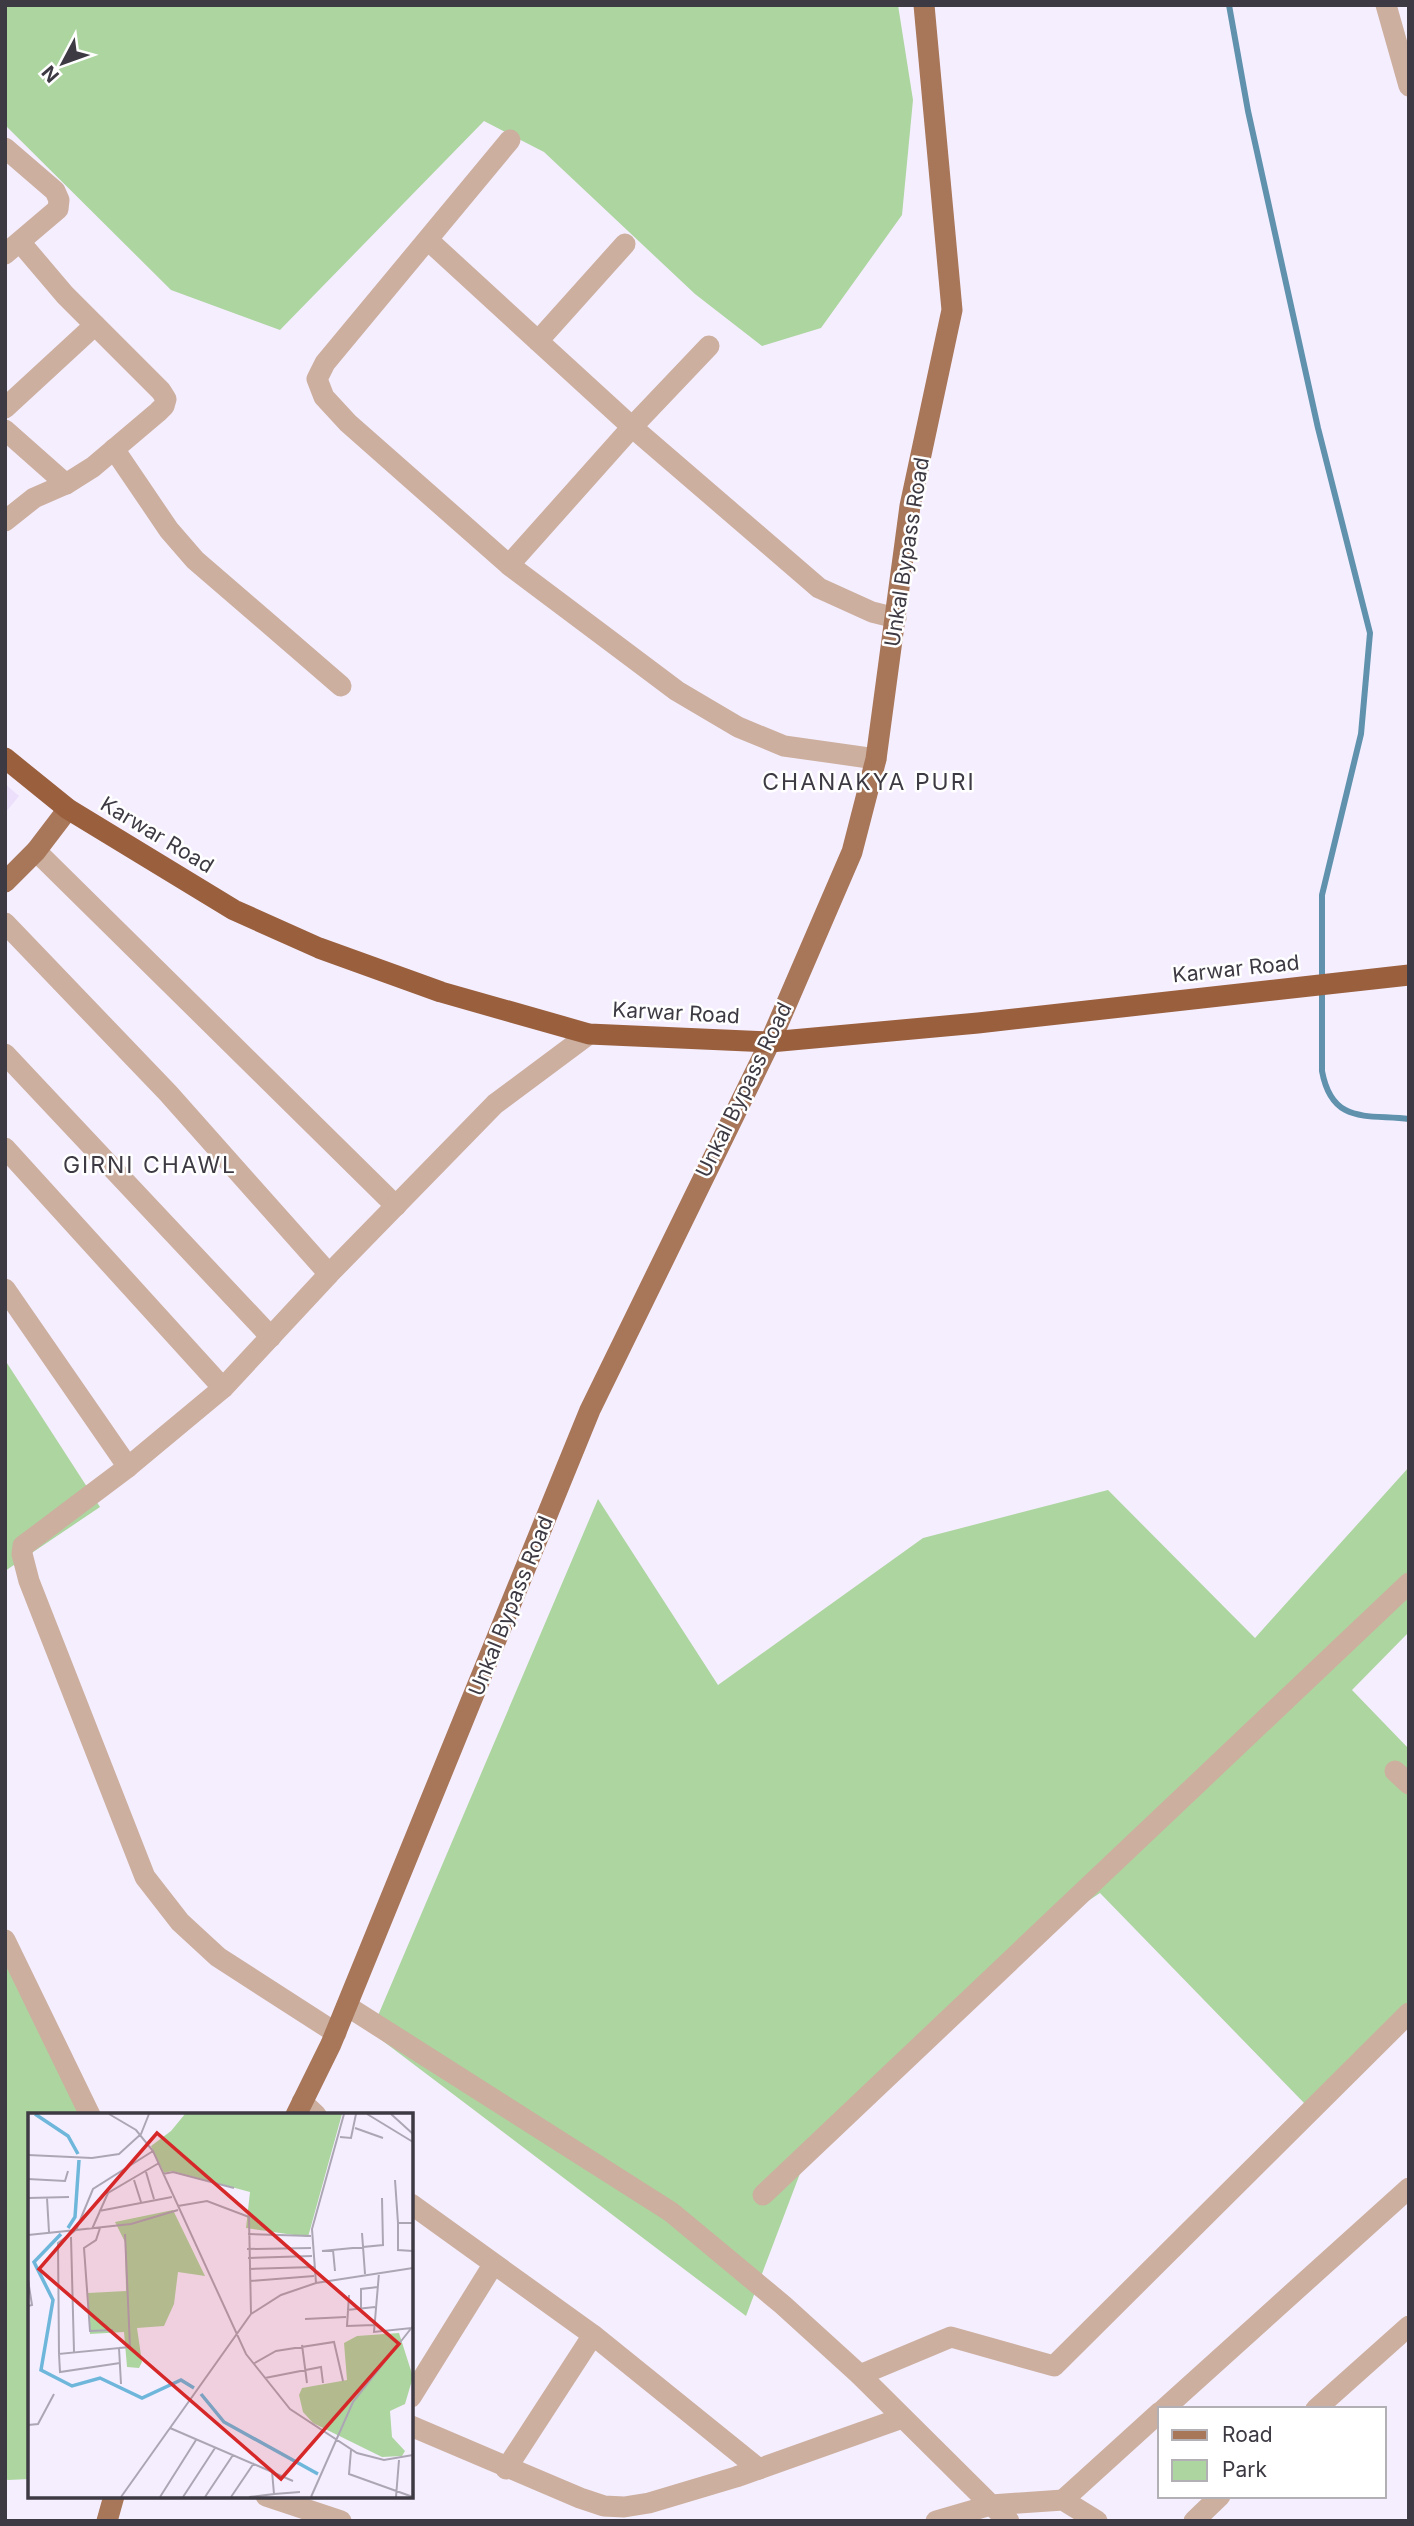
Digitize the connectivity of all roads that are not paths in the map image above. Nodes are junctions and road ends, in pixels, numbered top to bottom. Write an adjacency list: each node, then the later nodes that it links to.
1 (924, 5): 19 (main road, Unkal Bypass Road)
2 (1386, 5): 3 (street)
3 (1409, 86)
4 (510, 140): 6 (street)
5 (5, 148): 8 (street)
6 (428, 240): 10 (street); 18 (street)
7 (625, 244): 10 (street)
8 (12, 248): 9 (street)
9 (95, 324): 12 (street); 15 (street)
10 (538, 341): 13 (street)
11 (709, 346): 13 (street)
12 (5, 408)
13 (632, 427): 18 (street); 19 (street)
14 (5, 430): 16 (street)
15 (114, 449): 16 (street); 20 (street)
16 (66, 484): 17 (street)
17 (5, 520)
18 (509, 565): 22 (street)
19 (896, 618): 22 (main road, Unkal Bypass Road)
20 (341, 686)
21 (5, 758): 23 (highway, Karwar Road)
22 (876, 760): 29 (main road, Unkal Bypass Road)
23 (68, 809): 24 (main road); 28 (highway, Karwar Road)
24 (36, 851): 25 (main road); 32 (street)
25 (5, 881)
26 (5, 923): 33 (street)
27 (1409, 975): 29 (highway, Karwar Road)
28 (589, 1034): 29 (highway, Karwar Road); 32 (street)
29 (770, 1042): 40 (main road, Unkal Bypass Road)
30 (5, 1054): 35 (street)
31 (5, 1148): 36 (street)
32 (396, 1206): 33 (street)
33 (329, 1274): 35 (street)
34 (5, 1289): 37 (street)
35 (271, 1337): 36 (street)
36 (223, 1388): 37 (street)
37 (128, 1467): 42 (street)
38 (1409, 1583): 46 (street)
39 (5, 1940): 44 (street)
40 (346, 2006): 42 (main road, Unkal Bypass Road); 51 (street)
41 (1409, 2013): 51 (street)
42 (336, 2033): 43 (main road, Unkal Bypass Road)
43 (305, 2111)
44 (89, 2113)
45 (1409, 2188): 53 (street)
46 (763, 2195)
47 (413, 2205): 48 (street)
48 (493, 2264): 50 (street); 52 (street)
49 (1409, 2326): 54 (street)
50 (593, 2335): 58 (street); 59 (street)
51 (860, 2375): 56 (street)
52 (413, 2394)
53 (1165, 2407)
54 (1318, 2407)
55 (1158, 2414): 63 (street)
56 (902, 2418): 59 (street); 64 (street)
57 (413, 2427): 58 (street)
58 (506, 2469): 59 (street)
59 (759, 2469)
60 (113, 2498): 65 (main road)
61 (272, 2498): 66 (street)
62 (1218, 2498): 70 (street)
63 (1063, 2500): 64 (street); 69 (street)
64 (991, 2505): 67 (street); 68 (street)
65 (107, 2521)
66 (341, 2521)
67 (936, 2521)
68 (1009, 2521)
69 (1097, 2521)
70 (1194, 2521)

